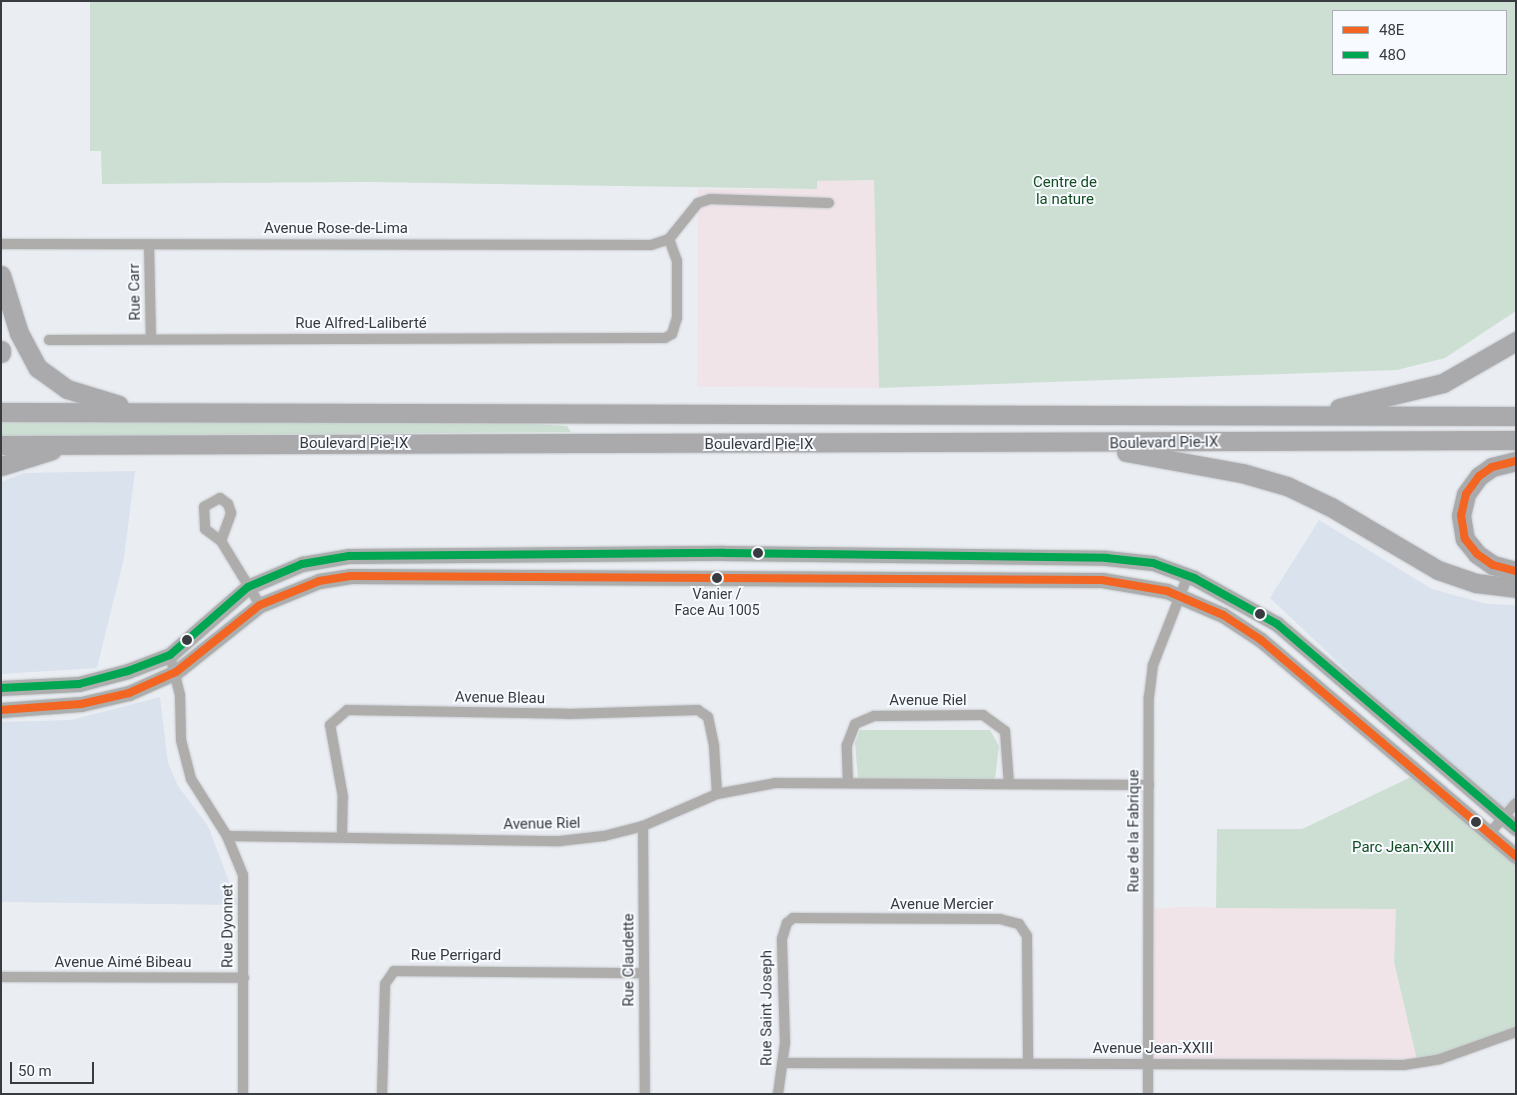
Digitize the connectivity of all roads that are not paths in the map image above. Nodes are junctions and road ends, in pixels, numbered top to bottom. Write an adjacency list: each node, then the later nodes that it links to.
1 (829, 202): 2 (street)
2 (669, 239): 4 (street, Avenue Rose-de-Lima); 6 (street, Rue Alfred-Laliberté)
3 (1, 244): 4 (street, Avenue Rose-de-Lima)
4 (150, 245): 6 (street, Rue Carr)
5 (1, 275): 10 (highway)
6 (150, 339): 7 (street, Rue Alfred-Laliberté)
7 (49, 340)
8 (1516, 341): 11 (highway)
9 (1, 412): 10 (highway, Boulevard Pie-IX)
10 (152, 412): 11 (highway, Boulevard Pie-IX)
11 (1304, 416): 12 (highway, Boulevard Pie-IX)
12 (1516, 416)
13 (1516, 440): 15 (highway, Boulevard Pie-IX)
14 (72, 444): 15 (highway, Boulevard Pie-IX); 16 (highway, Boulevard Pie-IX); 18 (highway)
15 (1085, 444): 23 (highway)
16 (1, 445)
17 (1516, 461): 20 (highway)
18 (1, 466)
19 (221, 541): 22 (street)
20 (1516, 571)
21 (1188, 576): 22 (street); 24 (street, Rue de la Fabrique); 35 (street)
22 (248, 587): 25 (street); 26 (street)
23 (1516, 588)
24 (1180, 597): 25 (street); 32 (street, Rue de la Fabrique); 38 (street)
25 (260, 605): 27 (street)
26 (170, 655): 27 (street, Rue Dyonnet); 28 (street)
27 (176, 672): 29 (street); 39 (street, Rue Dyonnet)
28 (1, 688)
29 (1, 710)
30 (848, 783): 31 (street, Avenue Riel); 31 (street, Avenue Riel); 33 (street, Avenue Riel)
31 (1009, 784): 32 (street, Avenue Riel)
32 (1149, 785): 49 (street, Rue de la Fabrique)
33 (717, 794): 36 (street, Avenue Riel); 40 (street, Avenue Bleau)
34 (1516, 803): 35 (street)
35 (1504, 818): 37 (street); 38 (street)
36 (643, 826): 40 (street, Avenue Riel); 43 (street, Rue Claudette)
37 (1516, 828)
38 (1489, 834): 41 (street)
39 (227, 836): 40 (street, Avenue Riel); 45 (street, Rue Dyonnet)
40 (342, 836)
41 (1516, 856)
42 (787, 923): 47 (street, Rue Saint Joseph); 48 (street, Avenue Mercier)
43 (644, 973): 51 (street, Rue Perrigard); 52 (street, Rue Claudette)
44 (1, 977): 45 (street, Avenue Aimé Bibeau)
45 (244, 978): 50 (street, Rue Dyonnet)
46 (1516, 1032): 49 (street, Avenue Jean-XXIII)
47 (784, 1062): 48 (street, Avenue Jean-XXIII); 53 (street, Rue Saint Joseph)
48 (1028, 1062): 49 (street, Avenue Jean-XXIII)
49 (1148, 1064): 54 (street, Rue de la Fabrique)
50 (243, 1094)
51 (382, 1094)
52 (645, 1094)
53 (778, 1094)
54 (1148, 1094)

